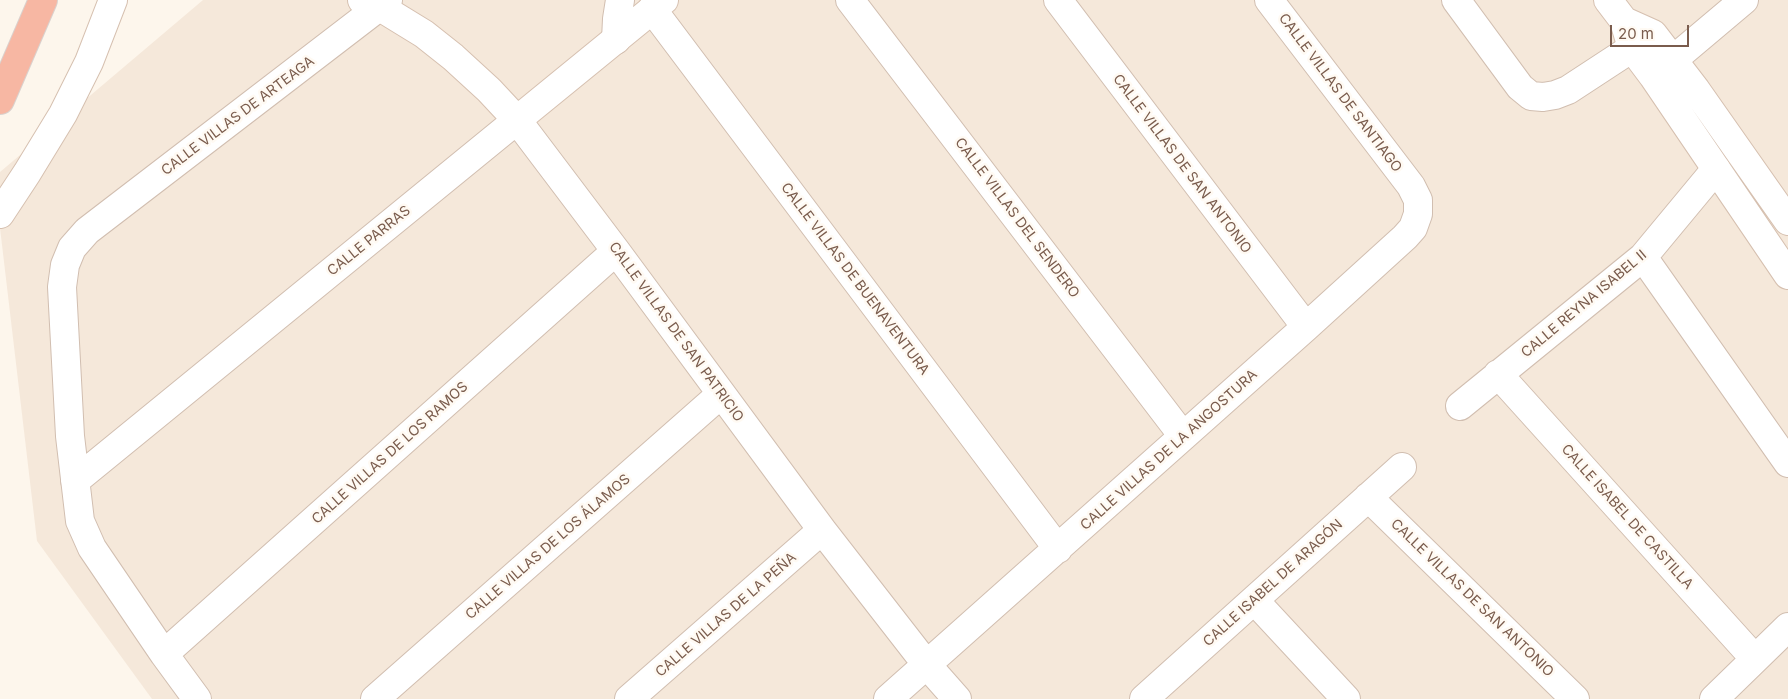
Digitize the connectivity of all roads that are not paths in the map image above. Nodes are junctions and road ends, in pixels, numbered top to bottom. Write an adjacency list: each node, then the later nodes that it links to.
1 (43, 0): 15 (highway)
2 (113, 0): 19 (street)
3 (620, 0): 12 (street)
4 (850, 0): 28 (street, CALLE VILLAS DEL SENDERO)
5 (1058, 0): 24 (street, CALLE VILLAS DE SAN ANTONIO)
6 (1269, 0): 18 (street, CALLE VILLAS DE SANTIAGO)
7 (1456, 0): 13 (street)
8 (1608, 0): 13 (street)
9 (1744, 0): 14 (street)
10 (377, 2): 16 (street, CALLE VILLAS DE SAN PATRICIO); 31 (street, CALLE VILLAS DE ARTEAGA)
11 (658, 4): 12 (street, CALLE PARRAS); 34 (street, CALLE VILLAS DE BUENAVENTURA)
12 (616, 40): 16 (street, CALLE PARRAS)
13 (1642, 41): 14 (street)
14 (1663, 68): 17 (street); 20 (street)
15 (0, 100)
16 (517, 120): 21 (street, CALLE VILLAS DE SAN PATRICIO); 31 (street, CALLE PARRAS)
17 (1716, 169): 22 (street, CALLE REYNA ISABEL II); 23 (street)
18 (1411, 186): 24 (street, CALLE VILLAS DE LA ANGOSTURA)
19 (0, 214)
20 (1788, 221)
21 (616, 251): 26 (street, CALLE VILLAS DE SAN PATRICIO); 37 (street, CALLE VILLAS DE LOS RAMOS)
22 (1643, 257): 25 (street, CALLE REYNA ISABEL II); 29 (street)
23 (1788, 275)
24 (1306, 328): 28 (street, CALLE VILLAS DE LA ANGOSTURA)
25 (1498, 374): 27 (street, CALLE REYNA ISABEL II); 38 (street, CALLE ISABEL DE CASTILLA)
26 (721, 394): 33 (street, CALLE VILLAS DE SAN PATRICIO); 41 (street, CALLE VILLAS DE LOS ÁLAMOS)
27 (1460, 406)
28 (1183, 436): 34 (street, CALLE VILLAS DE LA ANGOSTURA)
29 (1788, 463)
30 (1402, 467): 32 (street, CALLE ISABEL DE ARAGÓN)
31 (74, 481): 37 (street, CALLE VILLAS DE ARTEAGA)
32 (1368, 497): 35 (street, CALLE ISABEL DE ARAGÓN); 47 (street, CALLE VILLAS DE SAN ANTONIO)
33 (822, 530): 39 (street, CALLE VILLAS DE SAN PATRICIO); 42 (street, CALLE VILLAS DE LA PEÑA)
34 (1058, 549): 39 (street, CALLE VILLAS DE LA ANGOSTURA)
35 (1254, 600): 45 (street, CALLE ISABEL DE ARAGÓN); 46 (street)
36 (1788, 627): 38 (street)
37 (164, 654): 40 (street, CALLE VILLAS DE ARTEAGA)
38 (1755, 660): 48 (street)
39 (927, 665): 43 (street, CALLE VILLAS DE LA ANGOSTURA); 44 (street, CALLE VILLAS DE SAN PATRICIO)
40 (197, 699)
41 (375, 699)
42 (629, 699)
43 (888, 699)
44 (957, 699)
45 (1144, 699)
46 (1346, 699)
47 (1575, 699)
48 (1714, 699)

